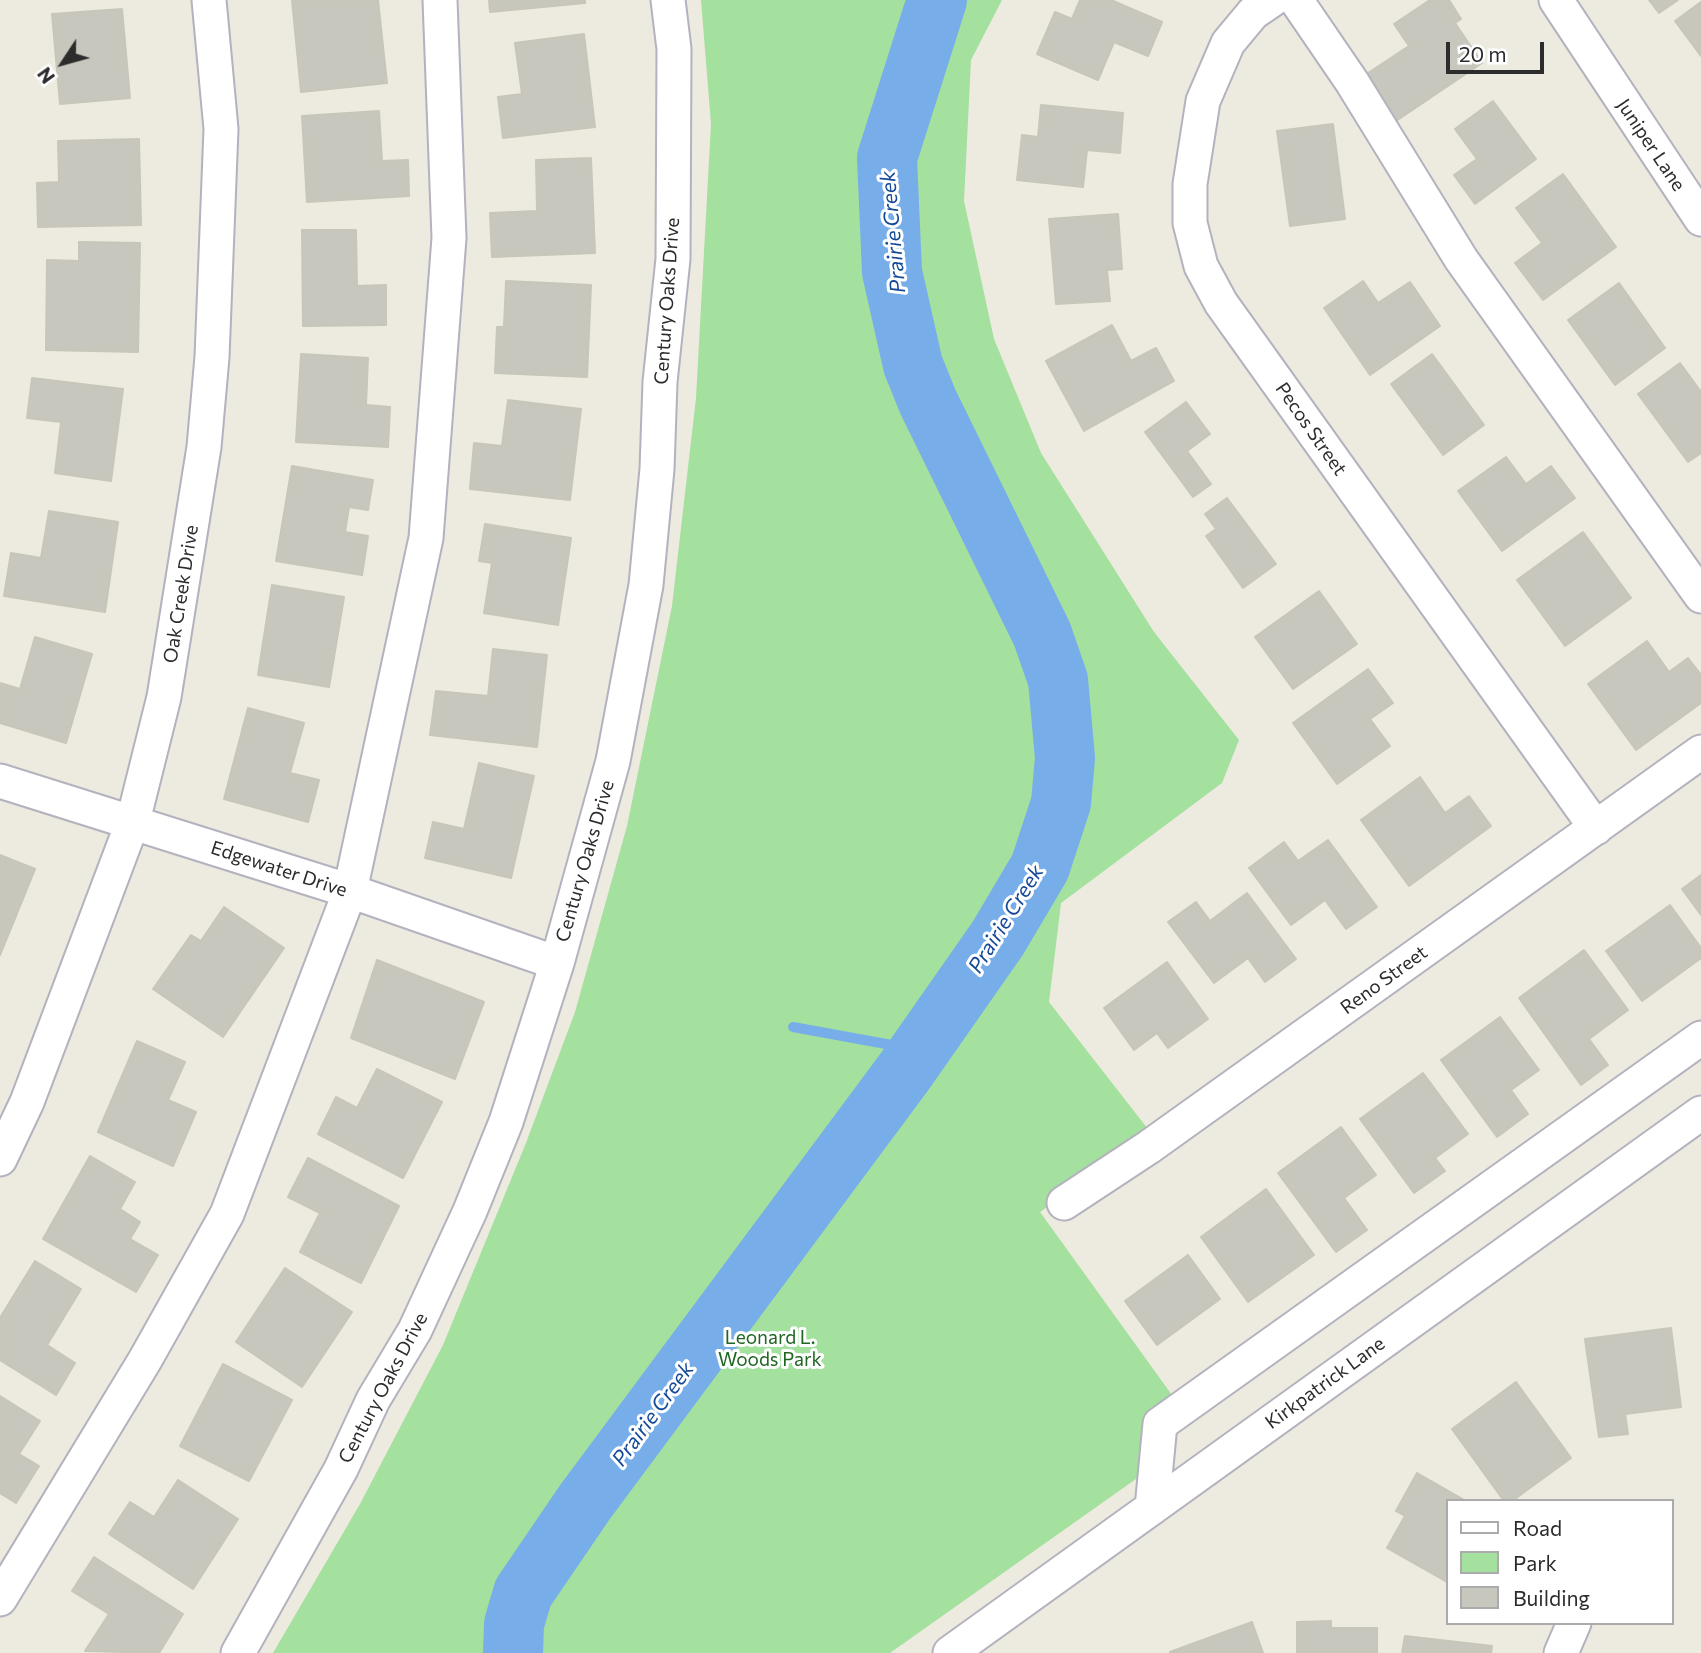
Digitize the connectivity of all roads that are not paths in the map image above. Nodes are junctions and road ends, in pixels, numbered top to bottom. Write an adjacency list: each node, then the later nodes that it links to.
1 (209, 0): 11 (street, Oak Creek Drive)
2 (440, 0): 13 (street)
3 (668, 0): 14 (street, Century Oaks Drive)
4 (1272, 0): 12 (street, Pecos Street)
5 (1296, 0): 8 (street)
6 (1556, 0): 7 (street, Juniper Lane)
7 (1701, 219)
8 (1701, 596)
9 (1701, 752): 12 (street, Reno Street)
10 (0, 781): 11 (street, Edgewater Drive)
11 (133, 821): 13 (street, Edgewater Drive); 17 (street, Oak Creek Drive)
12 (1596, 828): 18 (street, Reno Street)
13 (350, 891): 14 (street, Edgewater Drive); 20 (street)
14 (556, 963): 22 (street, Century Oaks Drive)
15 (1701, 1038): 19 (street)
16 (1701, 1114): 19 (street, Kirkpatrick Lane)
17 (0, 1159)
18 (1064, 1203)
19 (1152, 1508): 23 (street, Kirkpatrick Lane)
20 (0, 1599)
21 (1573, 1625): 24 (street)
22 (238, 1653)
23 (950, 1653)
24 (1561, 1653)

